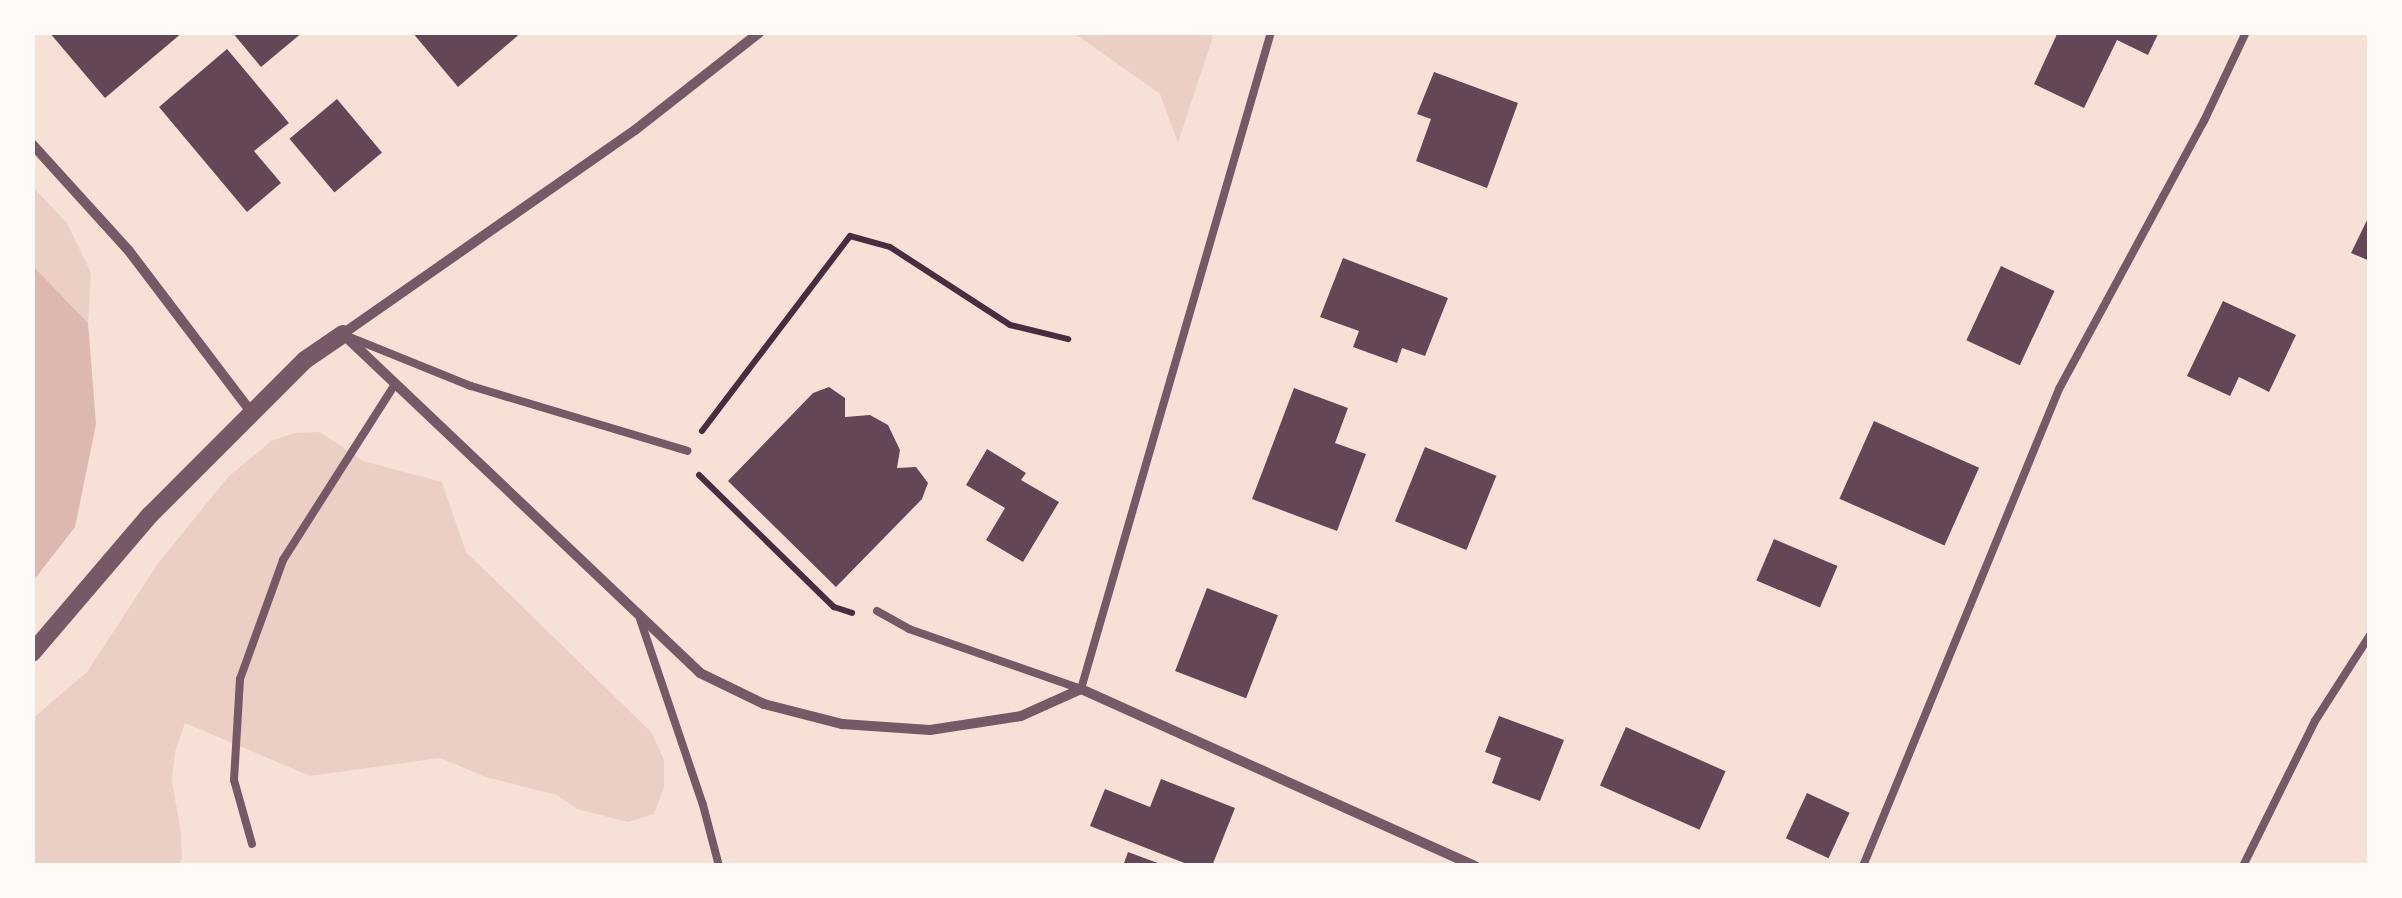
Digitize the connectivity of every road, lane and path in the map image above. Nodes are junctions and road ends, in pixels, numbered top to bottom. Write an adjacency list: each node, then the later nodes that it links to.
1 (760, 32): 5 (street)
2 (1271, 32): 14 (lane)
3 (2246, 32): 18 (lane)
4 (32, 144): 8 (street)
5 (343, 334): 7 (street); 8 (street); 9 (lane)
6 (1068, 339): 9 (path)
7 (395, 384): 11 (street); 15 (lane)
8 (252, 413): 13 (street)
9 (687, 451): 10 (path)
10 (877, 611): 14 (lane)
11 (640, 619): 14 (street); 16 (lane)
12 (2370, 635): 19 (lane)
13 (32, 653)
14 (1081, 689): 17 (street)
15 (252, 844)
16 (719, 866)
17 (1475, 866)
18 (1864, 866)
19 (2244, 866)

